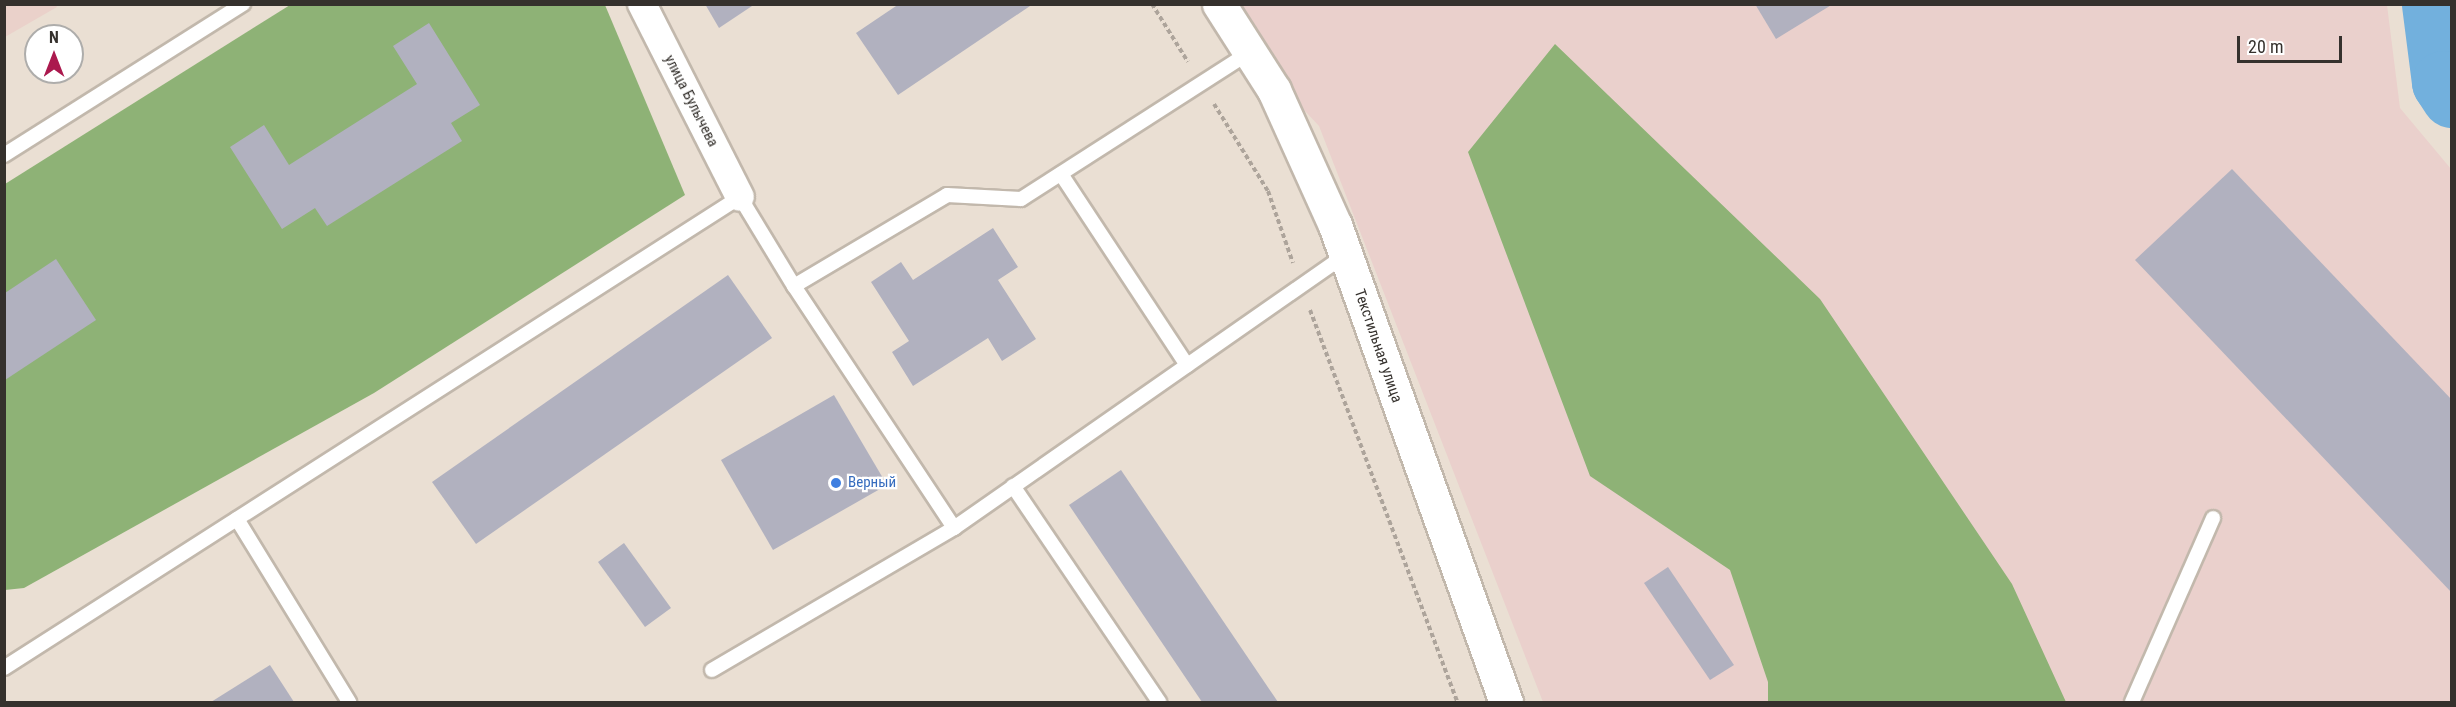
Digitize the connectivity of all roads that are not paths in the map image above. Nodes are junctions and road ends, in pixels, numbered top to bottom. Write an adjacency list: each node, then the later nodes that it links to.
1 (243, 4): 5 (lane)
2 (642, 4): 7 (street, улица Булычева)
3 (1219, 4): 4 (main road, Текстильная улица)
4 (1250, 52): 6 (lane); 8 (main road, Текстильная улица)
5 (4, 155)
6 (1061, 174): 9 (lane); 10 (lane)
7 (740, 197): 9 (lane); 13 (lane)
8 (1346, 255): 10 (lane); 19 (main road, Текстильная улица)
9 (794, 286): 14 (lane)
10 (1187, 366): 11 (lane)
11 (1013, 486): 14 (lane); 18 (lane)
12 (2213, 518): 20 (lane)
13 (237, 519): 15 (lane); 17 (lane)
14 (954, 528): 16 (lane)
15 (4, 668)
16 (712, 670)
17 (349, 702)
18 (1159, 702)
19 (1506, 702)
20 (2132, 702)

